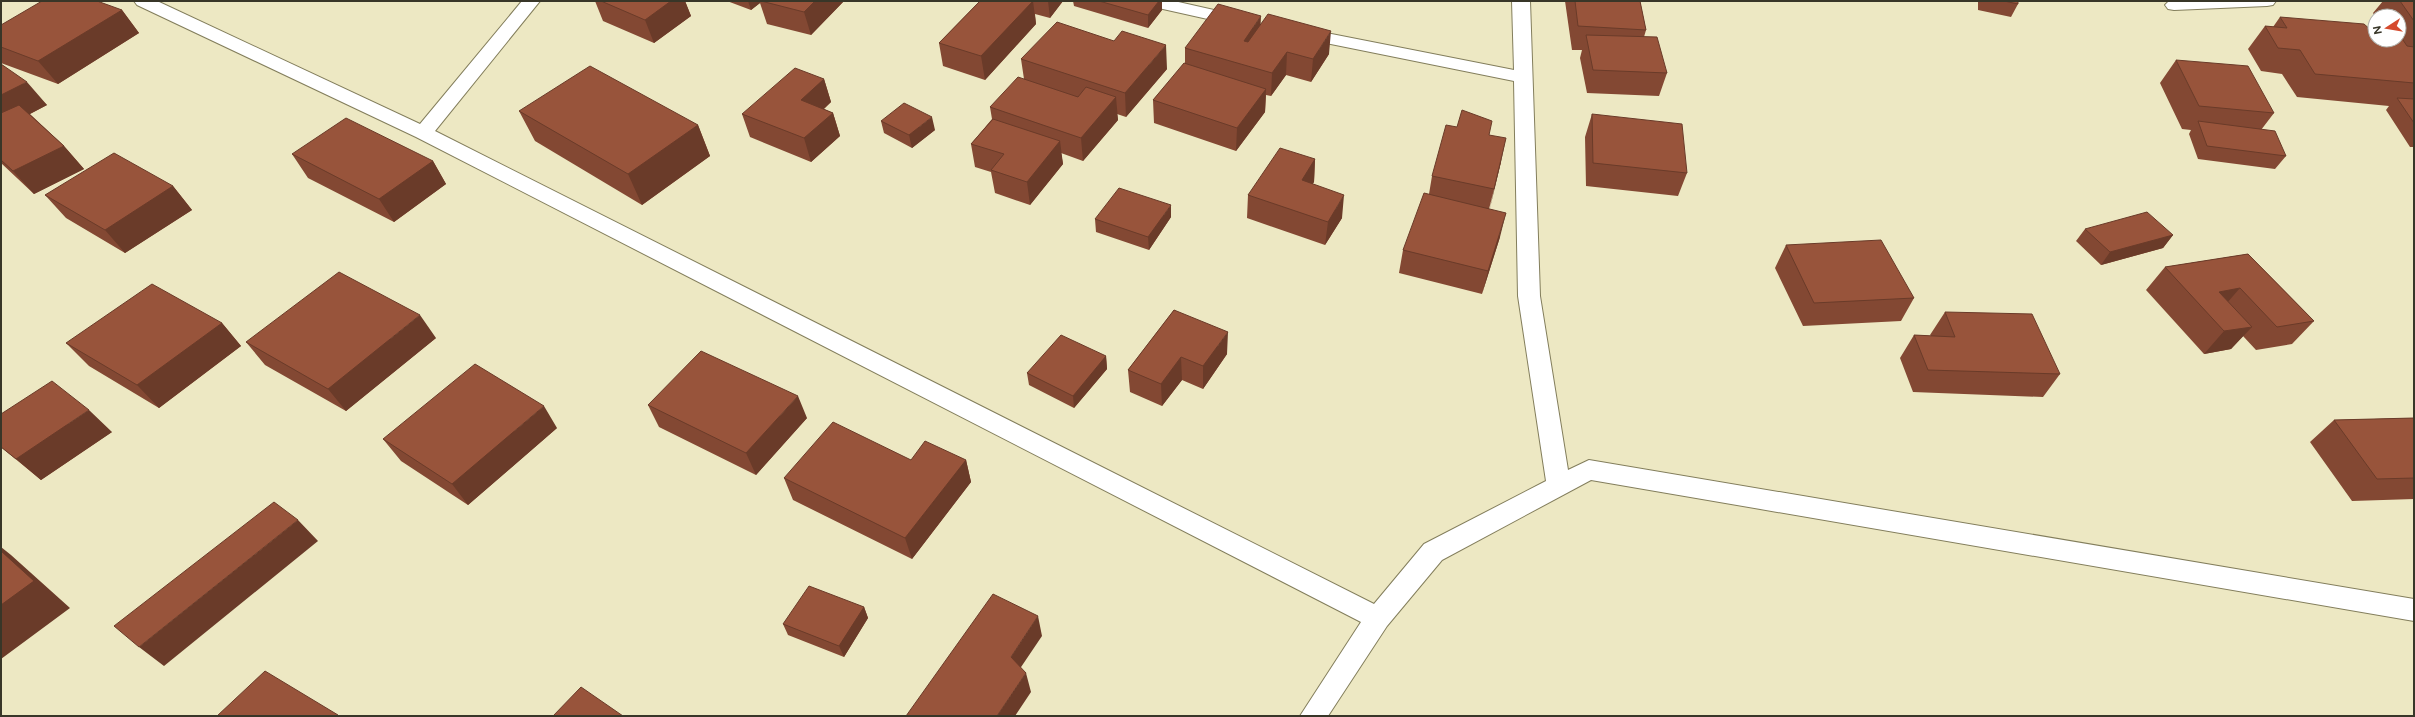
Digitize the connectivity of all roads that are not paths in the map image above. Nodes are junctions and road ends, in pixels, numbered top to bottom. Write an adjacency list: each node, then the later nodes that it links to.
1 (143, 1): 10 (street)
2 (531, 1): 10 (street)
3 (1152, 1): 7 (street)
4 (1521, 1): 9 (street)
5 (2267, 1): 6 (street)
6 (2174, 5)
7 (1253, 24)
8 (1284, 30): 9 (street)
9 (1523, 77): 11 (street)
10 (424, 133): 13 (street)
11 (1559, 486): 12 (street); 13 (street)
12 (2414, 610)
13 (1378, 618): 14 (street)
14 (1313, 716)

